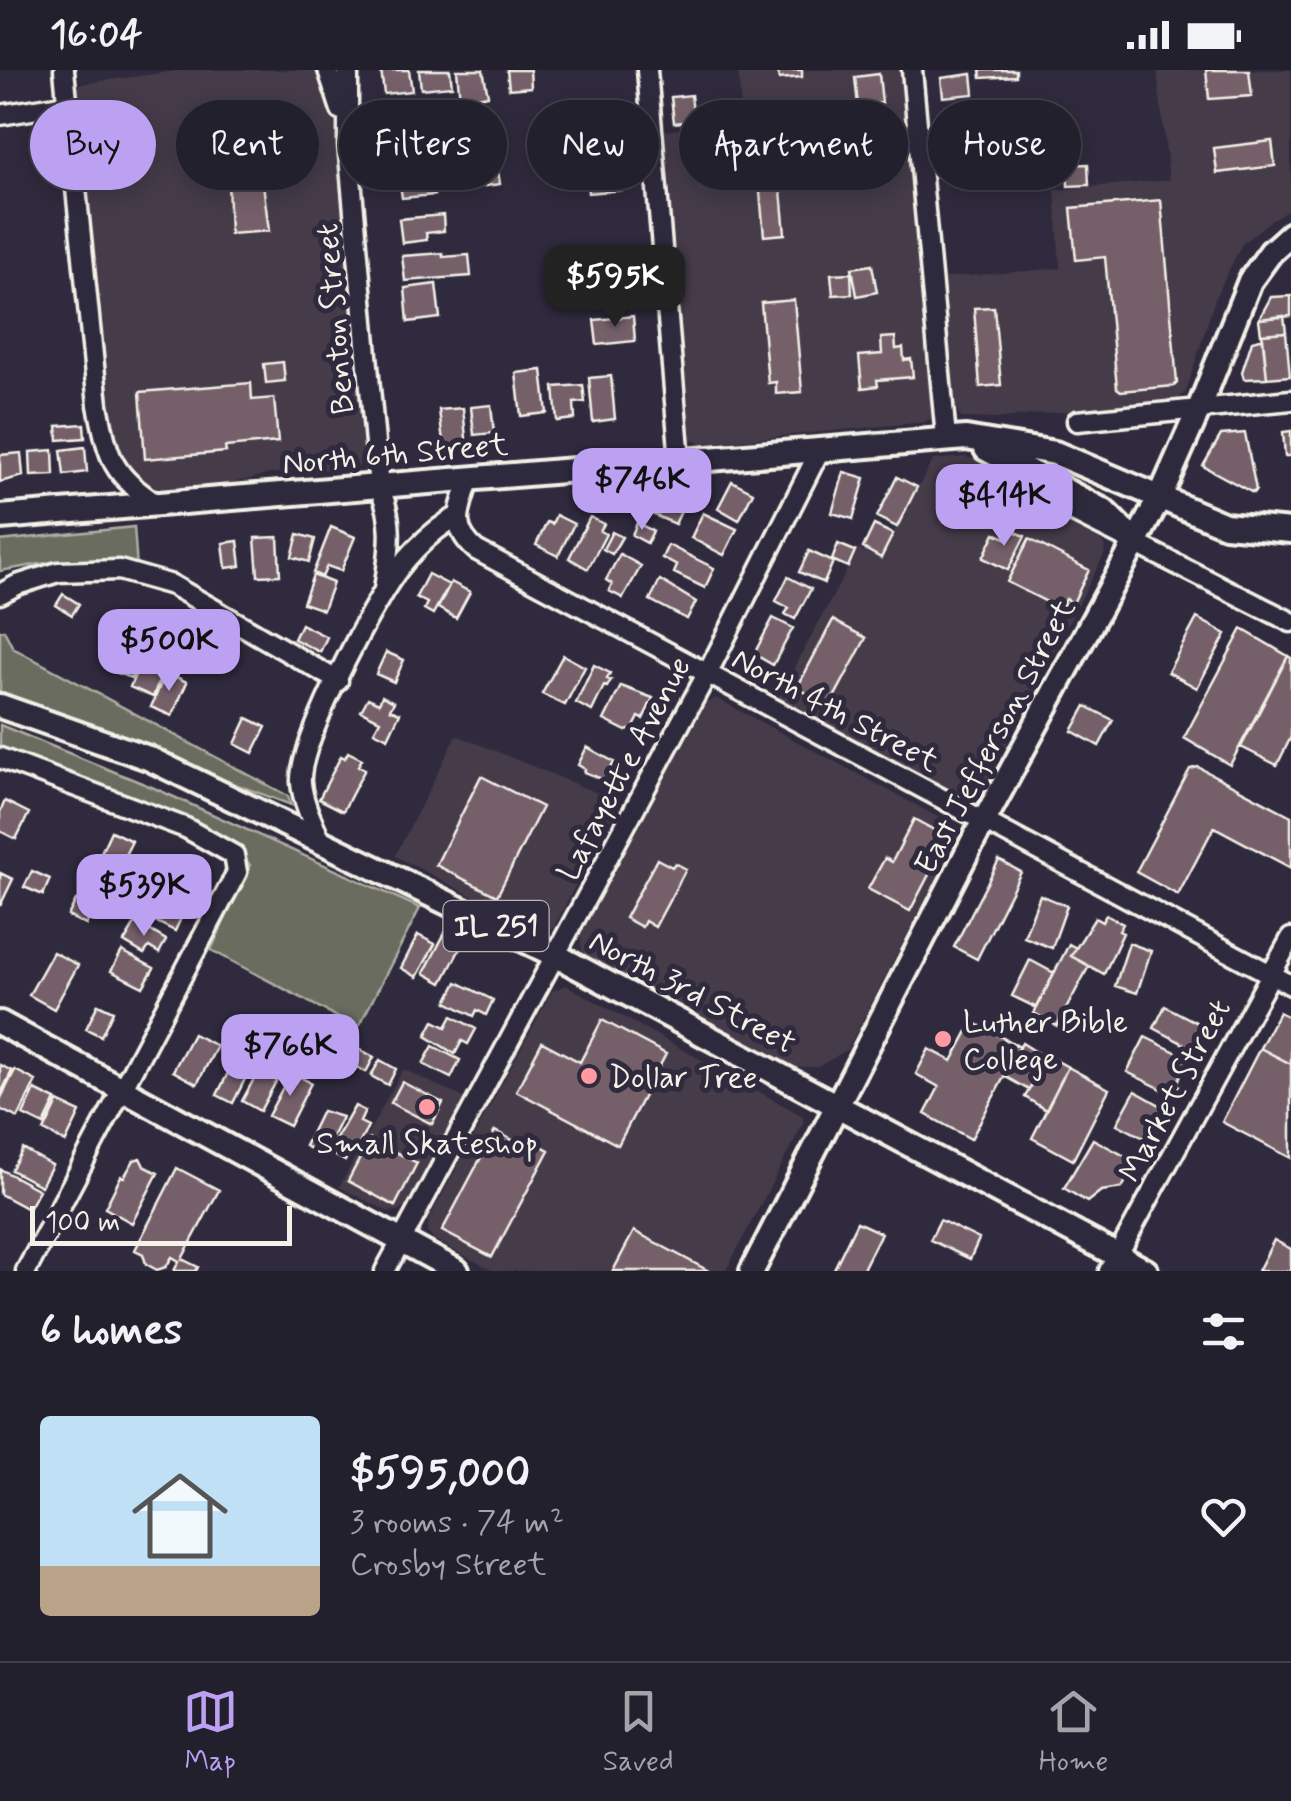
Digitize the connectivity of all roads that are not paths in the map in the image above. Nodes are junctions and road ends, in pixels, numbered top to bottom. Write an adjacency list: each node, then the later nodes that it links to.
1 (64, 70): 6 (street)
2 (328, 70): 8 (street, Benton Street)
3 (348, 70): 7 (street, Benton Street)
4 (647, 70): 19 (street)
5 (912, 70): 17 (street)
6 (68, 100)
7 (348, 100)
8 (339, 101)
9 (30, 110): 10 (street)
10 (0, 115)
11 (77, 190): 24 (street)
12 (352, 190): 22 (street, Benton Street)
13 (1291, 234): 15 (main road, East Jefferson Street)
14 (1291, 400): 15 (street)
15 (1199, 409): 16 (street); 23 (main road, East Jefferson Street)
16 (1076, 421)
17 (956, 438): 18 (main road, North 6th Street); 23 (main road, North 6th Street); 28 (main road)
18 (821, 448): 19 (main road, North 6th Street); 32 (street, Lafayette Avenue)
19 (680, 460): 21 (main road, North 6th Street)
20 (1002, 476): 28 (street)
21 (469, 480): 22 (main road, North 6th Street); 25 (street)
22 (380, 487): 24 (main road, North 6th Street); 29 (street, Benton Street)
23 (1160, 497): 27 (main road, North 6th Street); 28 (main road, East Jefferson Street)
24 (160, 506): 26 (main road, North 6th Street)
25 (458, 516): 29 (street); 32 (street, North 4th Street)
26 (0, 520)
27 (1291, 531)
28 (1136, 543): 31 (street); 36 (main road, East Jefferson Street)
29 (384, 590): 33 (street)
30 (0, 594): 33 (street)
31 (1291, 622)
32 (707, 674): 36 (street, North 4th Street); 39 (street, Lafayette Avenue)
33 (338, 681): 37 (street)
34 (0, 706): 37 (main road, North 3rd Street / IL 251)
35 (0, 758): 43 (street)
36 (983, 822): 40 (street, North 4th Street); 44 (main road, East Jefferson Street)
37 (321, 841): 39 (main road, North 3rd Street / IL 251)
38 (1291, 938): 40 (street, Market Street)
39 (558, 956): 44 (main road, North 3rd Street / IL 251); 45 (street, Lafayette Avenue)
40 (1270, 975): 41 (street, North 4th Street); 46 (street, Market Street)
41 (1291, 985)
42 (0, 1023): 43 (main road)
43 (123, 1088): 45 (main road); 47 (street)
44 (837, 1105): 46 (main road, North 3rd Street / IL 251); 50 (main road, East Jefferson Street)
45 (400, 1242): 48 (street, Lafayette Avenue); 49 (main road)
46 (1113, 1264): 51 (main road, North 3rd Street / IL 251)
47 (26, 1271)
48 (386, 1271)
49 (457, 1271)
50 (752, 1271)
51 (1146, 1271)

